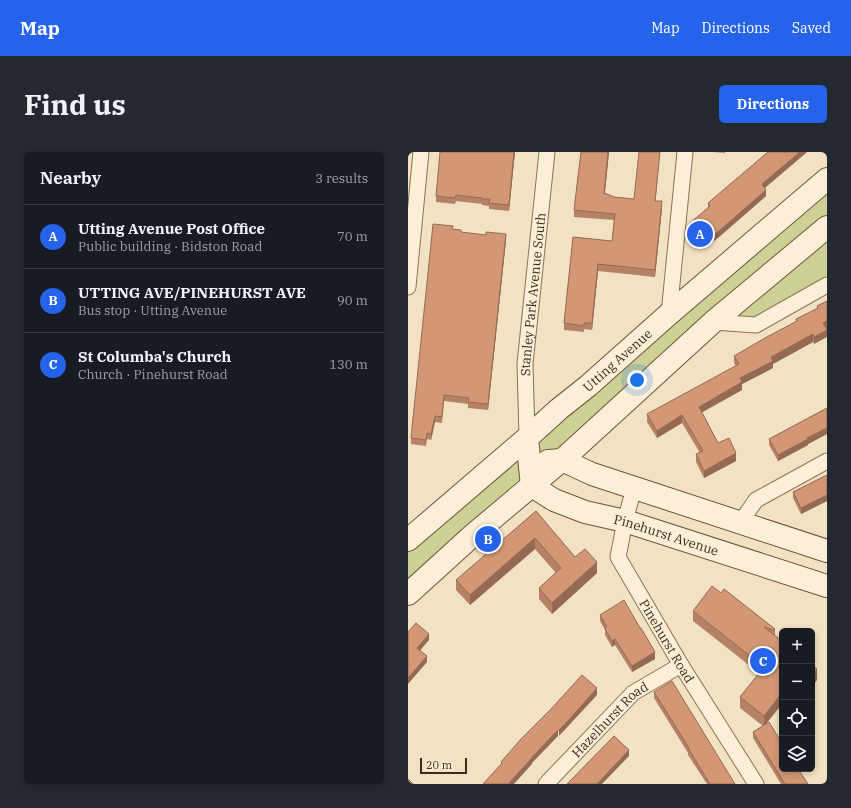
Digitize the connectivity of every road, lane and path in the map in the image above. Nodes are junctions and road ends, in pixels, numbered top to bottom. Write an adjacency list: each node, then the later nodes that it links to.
1 (421, 152): 7 (street)
2 (547, 152): 10 (street, Stanley Park Avenue South)
3 (685, 152): 8 (street)
4 (827, 179): 8 (street, Utting Avenue)
5 (827, 227): 9 (street)
6 (827, 285): 9 (street)
7 (408, 286)
8 (668, 314): 10 (street, Utting Avenue)
9 (713, 322): 11 (street)
10 (527, 438): 12 (street); 14 (street, Utting Avenue)
11 (562, 460): 12 (street); 15 (street); 16 (street)
12 (530, 461): 14 (street); 15 (street)
13 (827, 461): 18 (street)
14 (500, 462): 19 (street, Utting Avenue)
15 (532, 486): 17 (street, Pinehurst Avenue); 22 (street)
16 (634, 488): 17 (street, Pinehurst Road); 18 (street)
17 (624, 521): 21 (street, Pinehurst Avenue); 23 (street, Pinehurst Road)
18 (740, 523): 20 (street)
19 (408, 540)
20 (827, 551)
21 (827, 586)
22 (408, 594)
23 (681, 665): 24 (street, Hazelhurst Road); 25 (street, Pinehurst Road)
24 (546, 784)
25 (756, 784)

